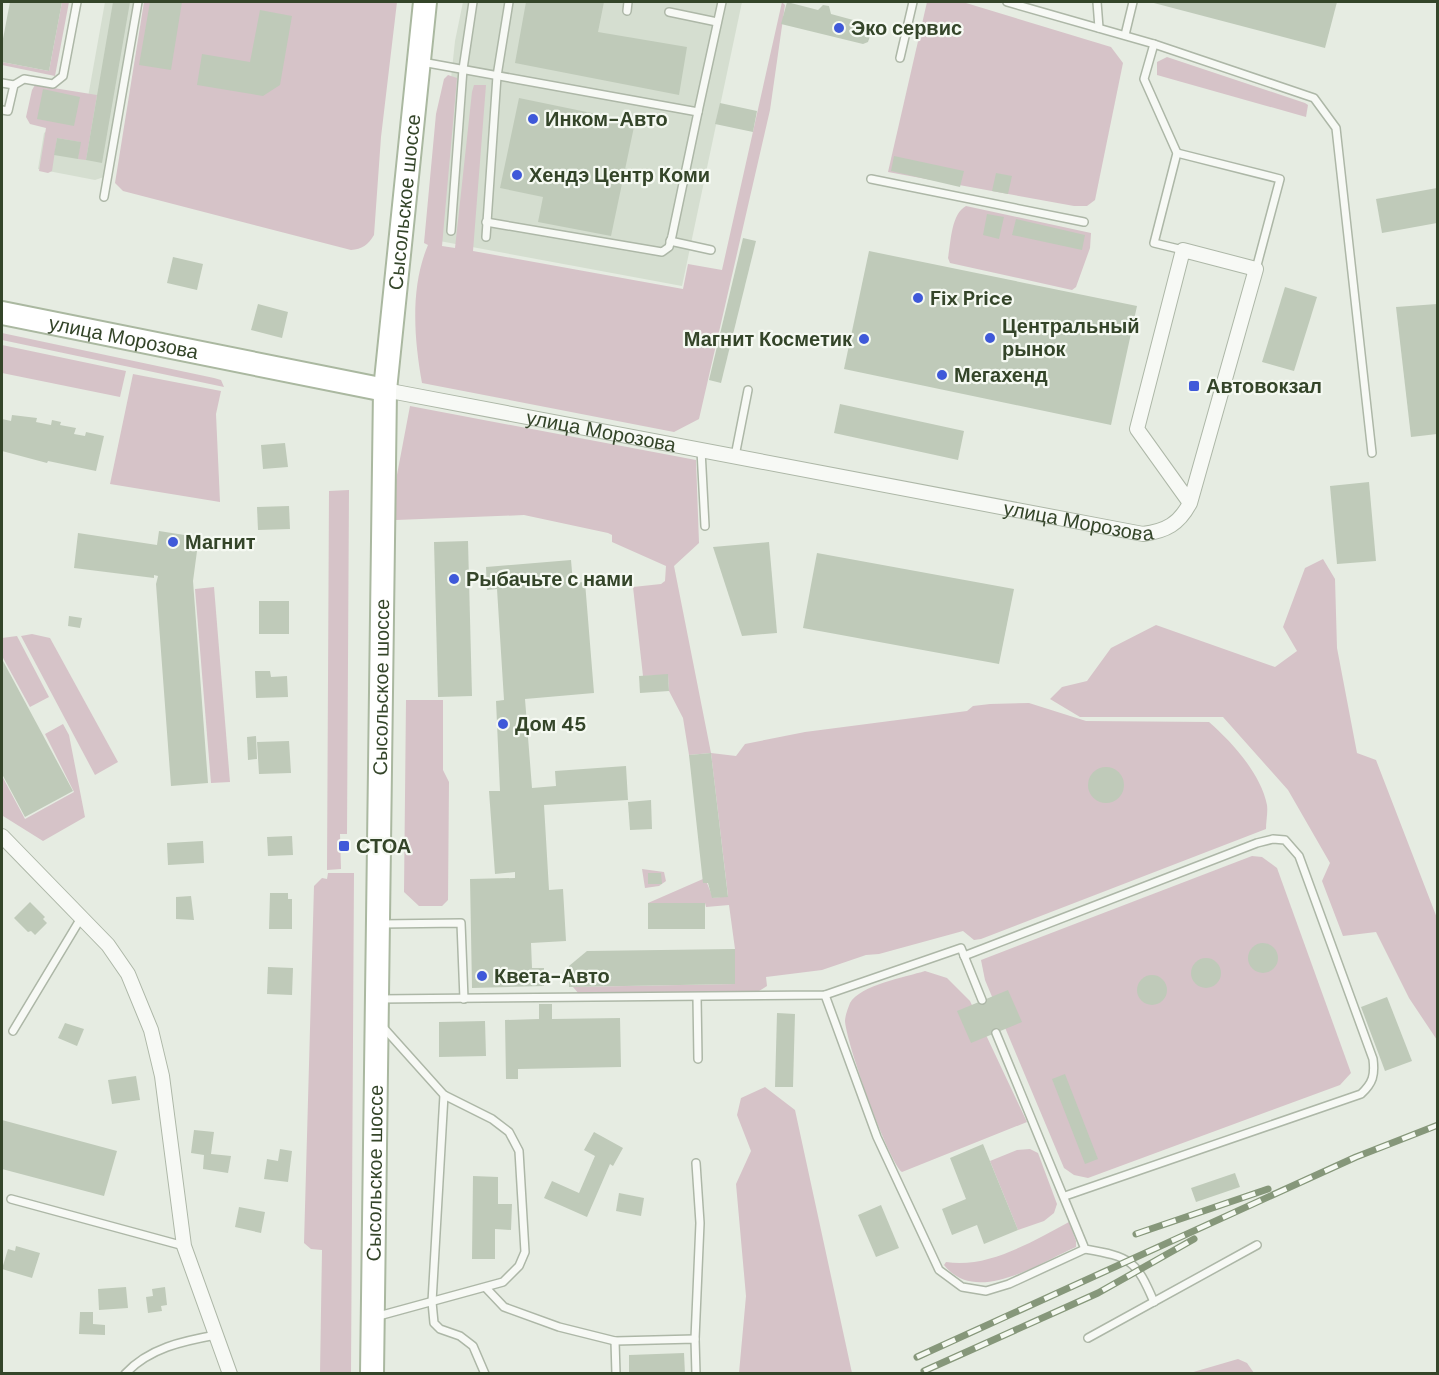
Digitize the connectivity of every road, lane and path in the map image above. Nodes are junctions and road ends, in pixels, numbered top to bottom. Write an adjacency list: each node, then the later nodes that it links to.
1 (77, 2): 23 (lane)
2 (138, 2): 28 (lane)
3 (425, 2): 19 (main road, Сысольское шоссе)
4 (473, 2): 20 (lane)
5 (508, 2): 21 (lane)
6 (628, 2): 12 (lane)
7 (722, 2): 14 (lane)
8 (913, 2): 18 (lane)
9 (1011, 2): 15 (lane)
10 (1097, 2): 15 (lane)
11 (1133, 2): 16 (lane)
12 (627, 11)
13 (669, 12): 14 (lane)
14 (717, 22): 25 (lane)
15 (1099, 28): 16 (lane)
16 (1125, 35): 17 (lane)
17 (1154, 44): 26 (lane); 41 (lane)
18 (900, 58)
19 (419, 62): 20 (lane); 38 (main road, Сысольское шоссе)
20 (463, 69): 21 (lane); 31 (lane)
21 (497, 76): 25 (lane); 29 (lane)
22 (2, 83): 23 (lane)
23 (14, 85): 24 (lane)
24 (2, 110)
25 (698, 112): 33 (lane)
26 (1177, 153): 35 (lane); 36 (lane)
27 (871, 179): 30 (lane)
28 (104, 197)
29 (486, 222): 32 (lane); 33 (lane)
30 (1084, 222)
31 (451, 231)
32 (486, 237)
33 (670, 242): 34 (lane)
34 (711, 250)
35 (1183, 250): 36 (street); 43 (street)
36 (1256, 269): 43 (street)
37 (2, 313): 38 (main road, улица Морозова)
38 (385, 390): 40 (street, улица Морозова); 47 (main road, Сысольское шоссе)
39 (748, 390): 42 (lane)
40 (701, 450): 42 (street, улица Морозова); 44 (lane)
41 (1372, 453)
42 (735, 456): 43 (street, улица Морозова)
43 (1190, 503)
44 (705, 526)
45 (2, 836): 46 (street)
46 (81, 918): 54 (lane); 62 (street)
47 (377, 924): 51 (lane); 53 (main road, Сысольское шоссе)
48 (964, 956): 49 (lane); 52 (lane); 59 (lane)
49 (825, 995): 50 (lane); 63 (lane)
50 (697, 997): 51 (lane); 56 (lane)
51 (464, 999): 53 (lane)
52 (982, 1000)
53 (376, 1009): 57 (lane); 67 (main road, Сысольское шоссе)
54 (13, 1031)
55 (996, 1033): 59 (lane)
56 (699, 1059)
57 (444, 1095): 64 (lane); 65 (lane)
58 (696, 1162): 70 (lane)
59 (1065, 1196): 63 (lane)
60 (11, 1199): 62 (lane)
61 (1257, 1245): 66 (lane)
62 (184, 1246): 68 (street)
63 (1085, 1249): 66 (lane)
64 (486, 1288): 65 (lane); 71 (lane)
65 (432, 1302): 67 (lane); 75 (lane)
66 (1154, 1302): 69 (lane)
67 (372, 1318): 74 (main road, Сысольское шоссе)
68 (216, 1335): 72 (lane); 73 (street)
69 (1088, 1338)
70 (695, 1339): 71 (lane); 77 (lane)
71 (615, 1341): 76 (lane)
72 (125, 1374)
73 (230, 1374)
74 (372, 1374)
75 (485, 1374)
76 (616, 1374)
77 (696, 1374)

